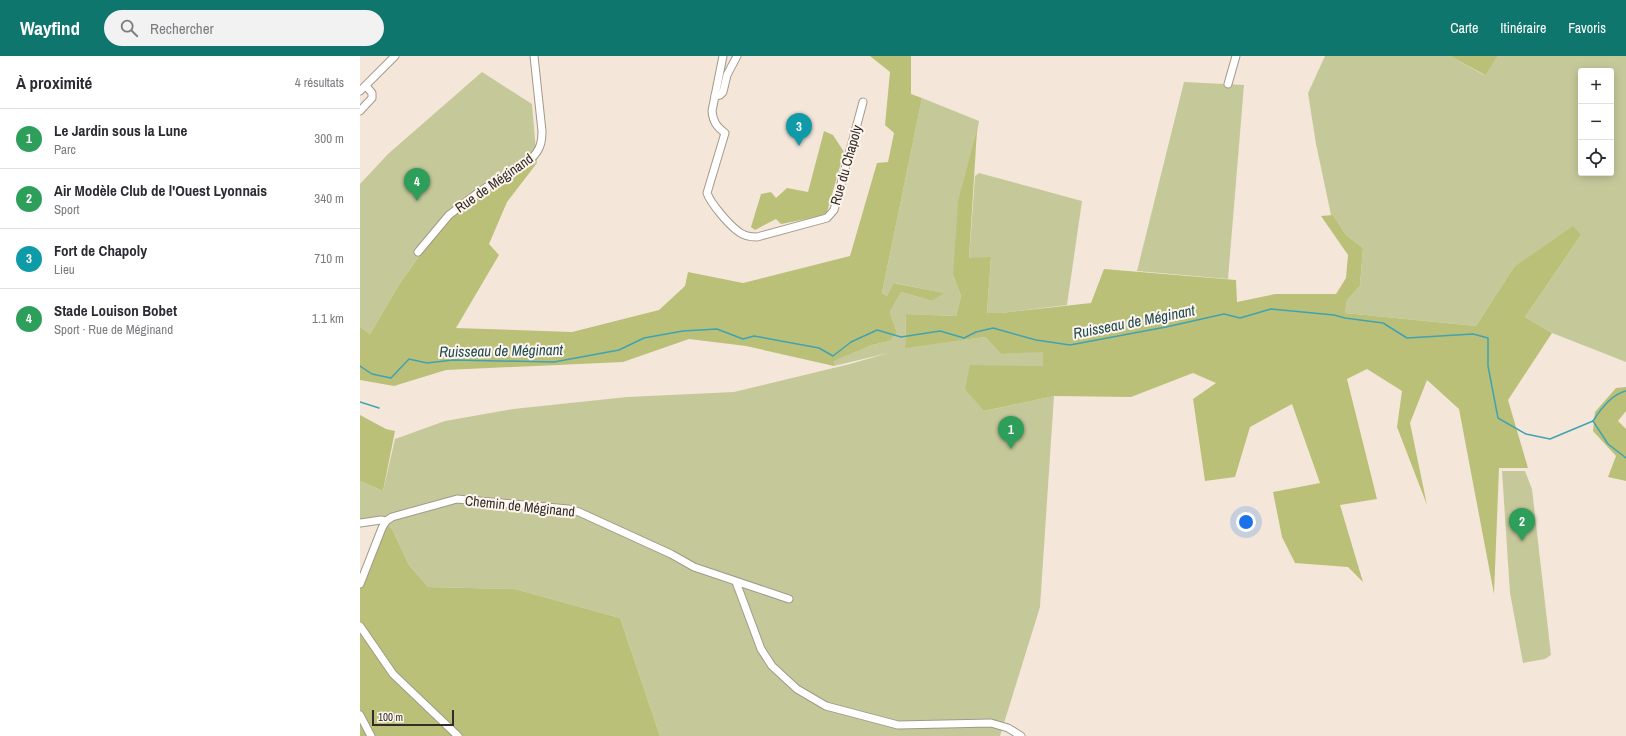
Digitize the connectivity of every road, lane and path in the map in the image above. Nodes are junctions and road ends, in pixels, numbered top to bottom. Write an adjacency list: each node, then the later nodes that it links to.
1 (395, 56): 7 (street)
2 (534, 56): 11 (street, Rue de Méginand)
3 (723, 56): 8 (street, Rue du Chapoly)
4 (737, 56): 8 (street, Rue du Chapoly)
5 (1236, 56): 6 (street)
6 (1228, 84)
7 (363, 89): 10 (street)
8 (715, 96): 9 (street, Rue du Chapoly)
9 (863, 102)
10 (360, 111)
11 (418, 252)
12 (386, 521): 13 (street, Chemin de Méginand); 14 (street, Chemin de Méginand); 15 (street)
13 (360, 523)
14 (736, 582): 16 (street, Chemin de Méginand); 21 (street)
15 (360, 584)
16 (789, 599)
17 (360, 626): 20 (street)
18 (360, 715): 19 (street)
19 (371, 736)
20 (458, 736)
21 (1021, 736)

